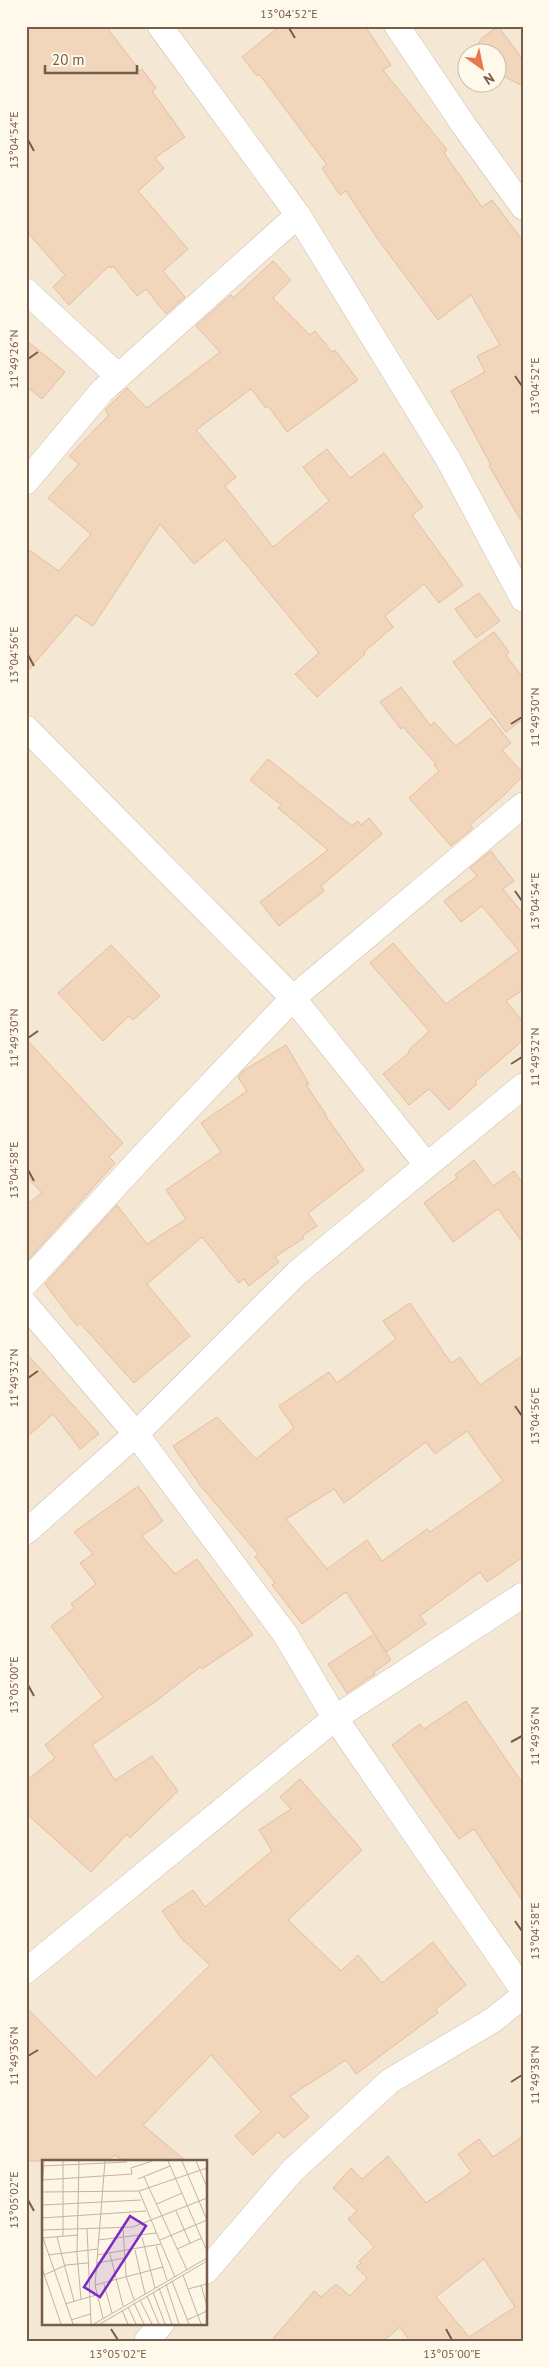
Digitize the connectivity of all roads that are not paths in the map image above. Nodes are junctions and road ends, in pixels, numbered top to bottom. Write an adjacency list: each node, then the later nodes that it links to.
1 (160, 26): 4 (street)
2 (397, 26): 3 (street)
3 (523, 207)
4 (298, 215): 6 (street); 8 (street)
5 (26, 291): 6 (street)
6 (118, 376): 7 (street)
7 (26, 482)
8 (523, 599)
9 (26, 728): 11 (street)
10 (523, 805): 11 (street)
11 (293, 998): 13 (street); 14 (street)
12 (523, 1086): 13 (street)
13 (426, 1164): 16 (street)
14 (26, 1283)
15 (26, 1305): 16 (street)
16 (136, 1434): 17 (street); 19 (street)
17 (26, 1532)
18 (523, 1595): 19 (street)
19 (336, 1718): 20 (street); 21 (street)
20 (26, 1971)
21 (523, 1990)
22 (523, 1996): 23 (street)
23 (208, 2269)
24 (161, 2324): 25 (street)
25 (147, 2341)

